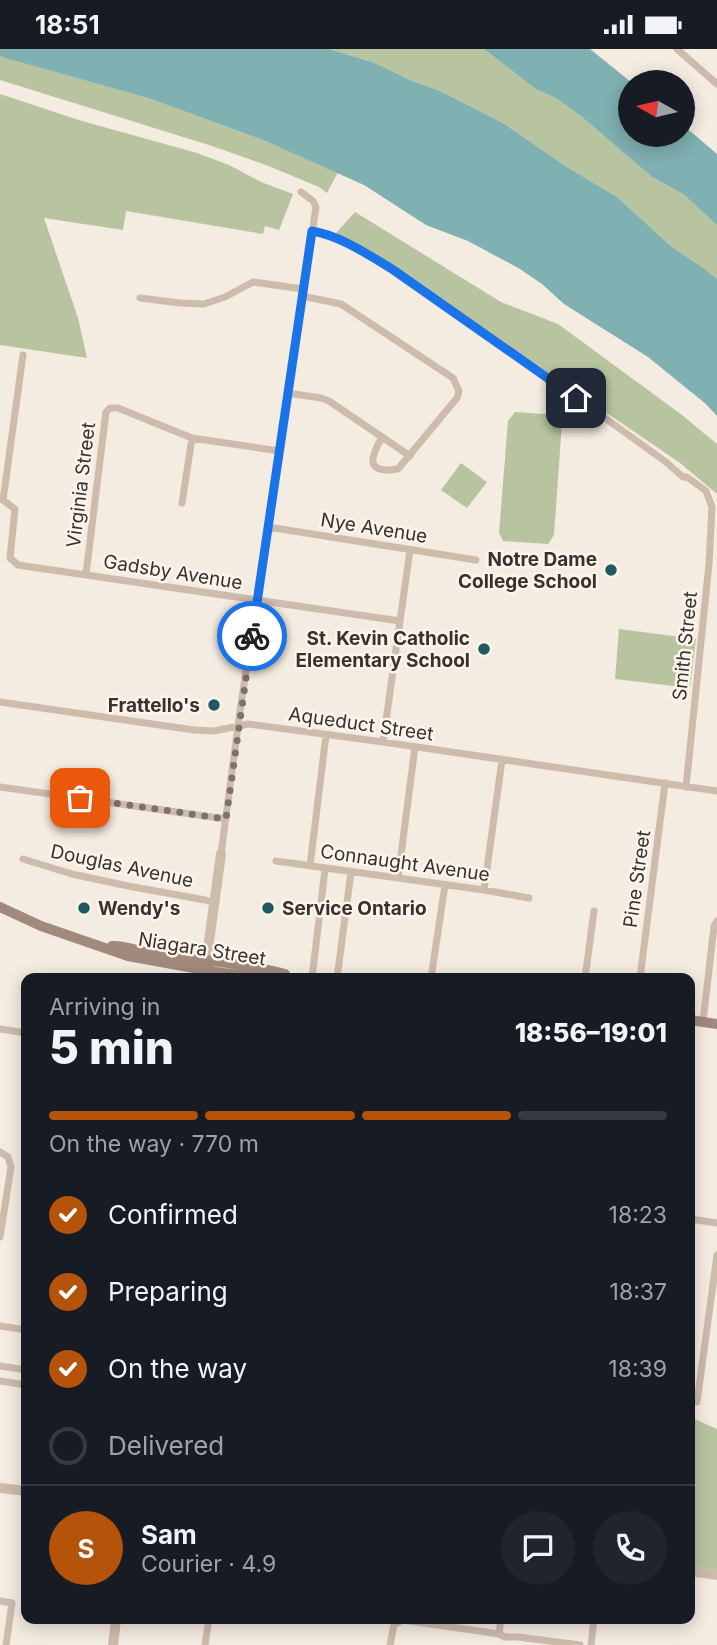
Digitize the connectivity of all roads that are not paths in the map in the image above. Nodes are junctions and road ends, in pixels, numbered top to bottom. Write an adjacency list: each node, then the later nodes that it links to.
1 (677, 49): 2 (street)
2 (717, 84)
3 (301, 191): 4 (street)
4 (312, 231): 5 (street); 15 (street)
5 (303, 293): 6 (street); 8 (street); 12 (street)
6 (140, 298)
7 (23, 355): 13 (street)
8 (288, 393): 9 (street); 11 (street)
9 (382, 437): 12 (street); 12 (street)
10 (192, 438): 11 (street, Virginia Street); 14 (street); 19 (street, Virginia Street)
11 (279, 451): 16 (street)
12 (410, 456)
13 (2, 500): 19 (street, Gadsby Avenue)
14 (182, 503)
15 (715, 508): 30 (street, Smith Street)
16 (268, 527): 17 (street, Nye Avenue); 20 (street)
17 (410, 550): 18 (street, Nye Avenue); 21 (street)
18 (476, 560)
19 (86, 574): 20 (street, Gadsby Avenue)
20 (257, 599): 21 (street, Gadsby Avenue); 23 (street)
21 (400, 621): 25 (street)
22 (0, 702): 23 (street, Aqueduct Street)
23 (238, 727): 24 (street, Aqueduct Street); 32 (street)
24 (326, 735): 25 (street, Aqueduct Street); 36 (street)
25 (383, 742): 26 (street, Aqueduct Street)
26 (415, 747): 27 (street, Aqueduct Street); 39 (street)
27 (502, 760): 28 (street, Aqueduct Street); 41 (street)
28 (665, 783): 30 (street, Aqueduct Street); 53 (street, Pine Street)
29 (0, 787): 32 (street)
30 (686, 787): 31 (street, Aqueduct Street)
31 (717, 791)
32 (226, 819): 33 (street)
33 (221, 854): 43 (street)
34 (23, 859): 43 (street, Douglas Avenue)
35 (276, 861): 36 (street, Connaught Avenue)
36 (310, 866): 37 (street, Connaught Avenue)
37 (325, 869): 38 (street, Connaught Avenue); 49 (street)
38 (351, 872): 39 (street, Connaught Avenue); 50 (street)
39 (398, 878): 40 (street, Connaught Avenue)
40 (445, 885): 41 (street, Connaught Avenue); 51 (street)
41 (484, 890): 42 (street, Connaught Avenue)
42 (529, 898)
43 (215, 903): 47 (street)
44 (0, 907): 47 (main road, Niagara Street)
45 (594, 911): 52 (street)
46 (717, 921): 55 (street)
47 (205, 970): 48 (main road, Niagara Street)
48 (282, 973)
49 (315, 973)
50 (338, 973)
51 (432, 973)
52 (585, 973)
53 (640, 973)
54 (695, 1021): 55 (main road)
55 (703, 1022): 56 (main road)
56 (717, 1024)
57 (0, 1029): 58 (street)
58 (21, 1032)
59 (0, 1151): 62 (street)
60 (695, 1220): 61 (street)
61 (717, 1223)
62 (0, 1237)
63 (717, 1255): 70 (street)
64 (0, 1327): 65 (street)
65 (21, 1329)
66 (0, 1366): 67 (street)
67 (21, 1369)
68 (0, 1381): 69 (street)
69 (21, 1384)
70 (696, 1402)
71 (0, 1488): 72 (street)
72 (21, 1490)
73 (695, 1572): 74 (street)
74 (717, 1575)
75 (0, 1601): 82 (street)
76 (115, 1624): 83 (street)
77 (208, 1624): 84 (street)
78 (396, 1624): 85 (street)
79 (431, 1624): 81 (street)
80 (593, 1624): 87 (street)
81 (503, 1639): 86 (street)
82 (6, 1645)
83 (113, 1645)
84 (205, 1645)
85 (390, 1645)
86 (580, 1645)
87 (590, 1645)

